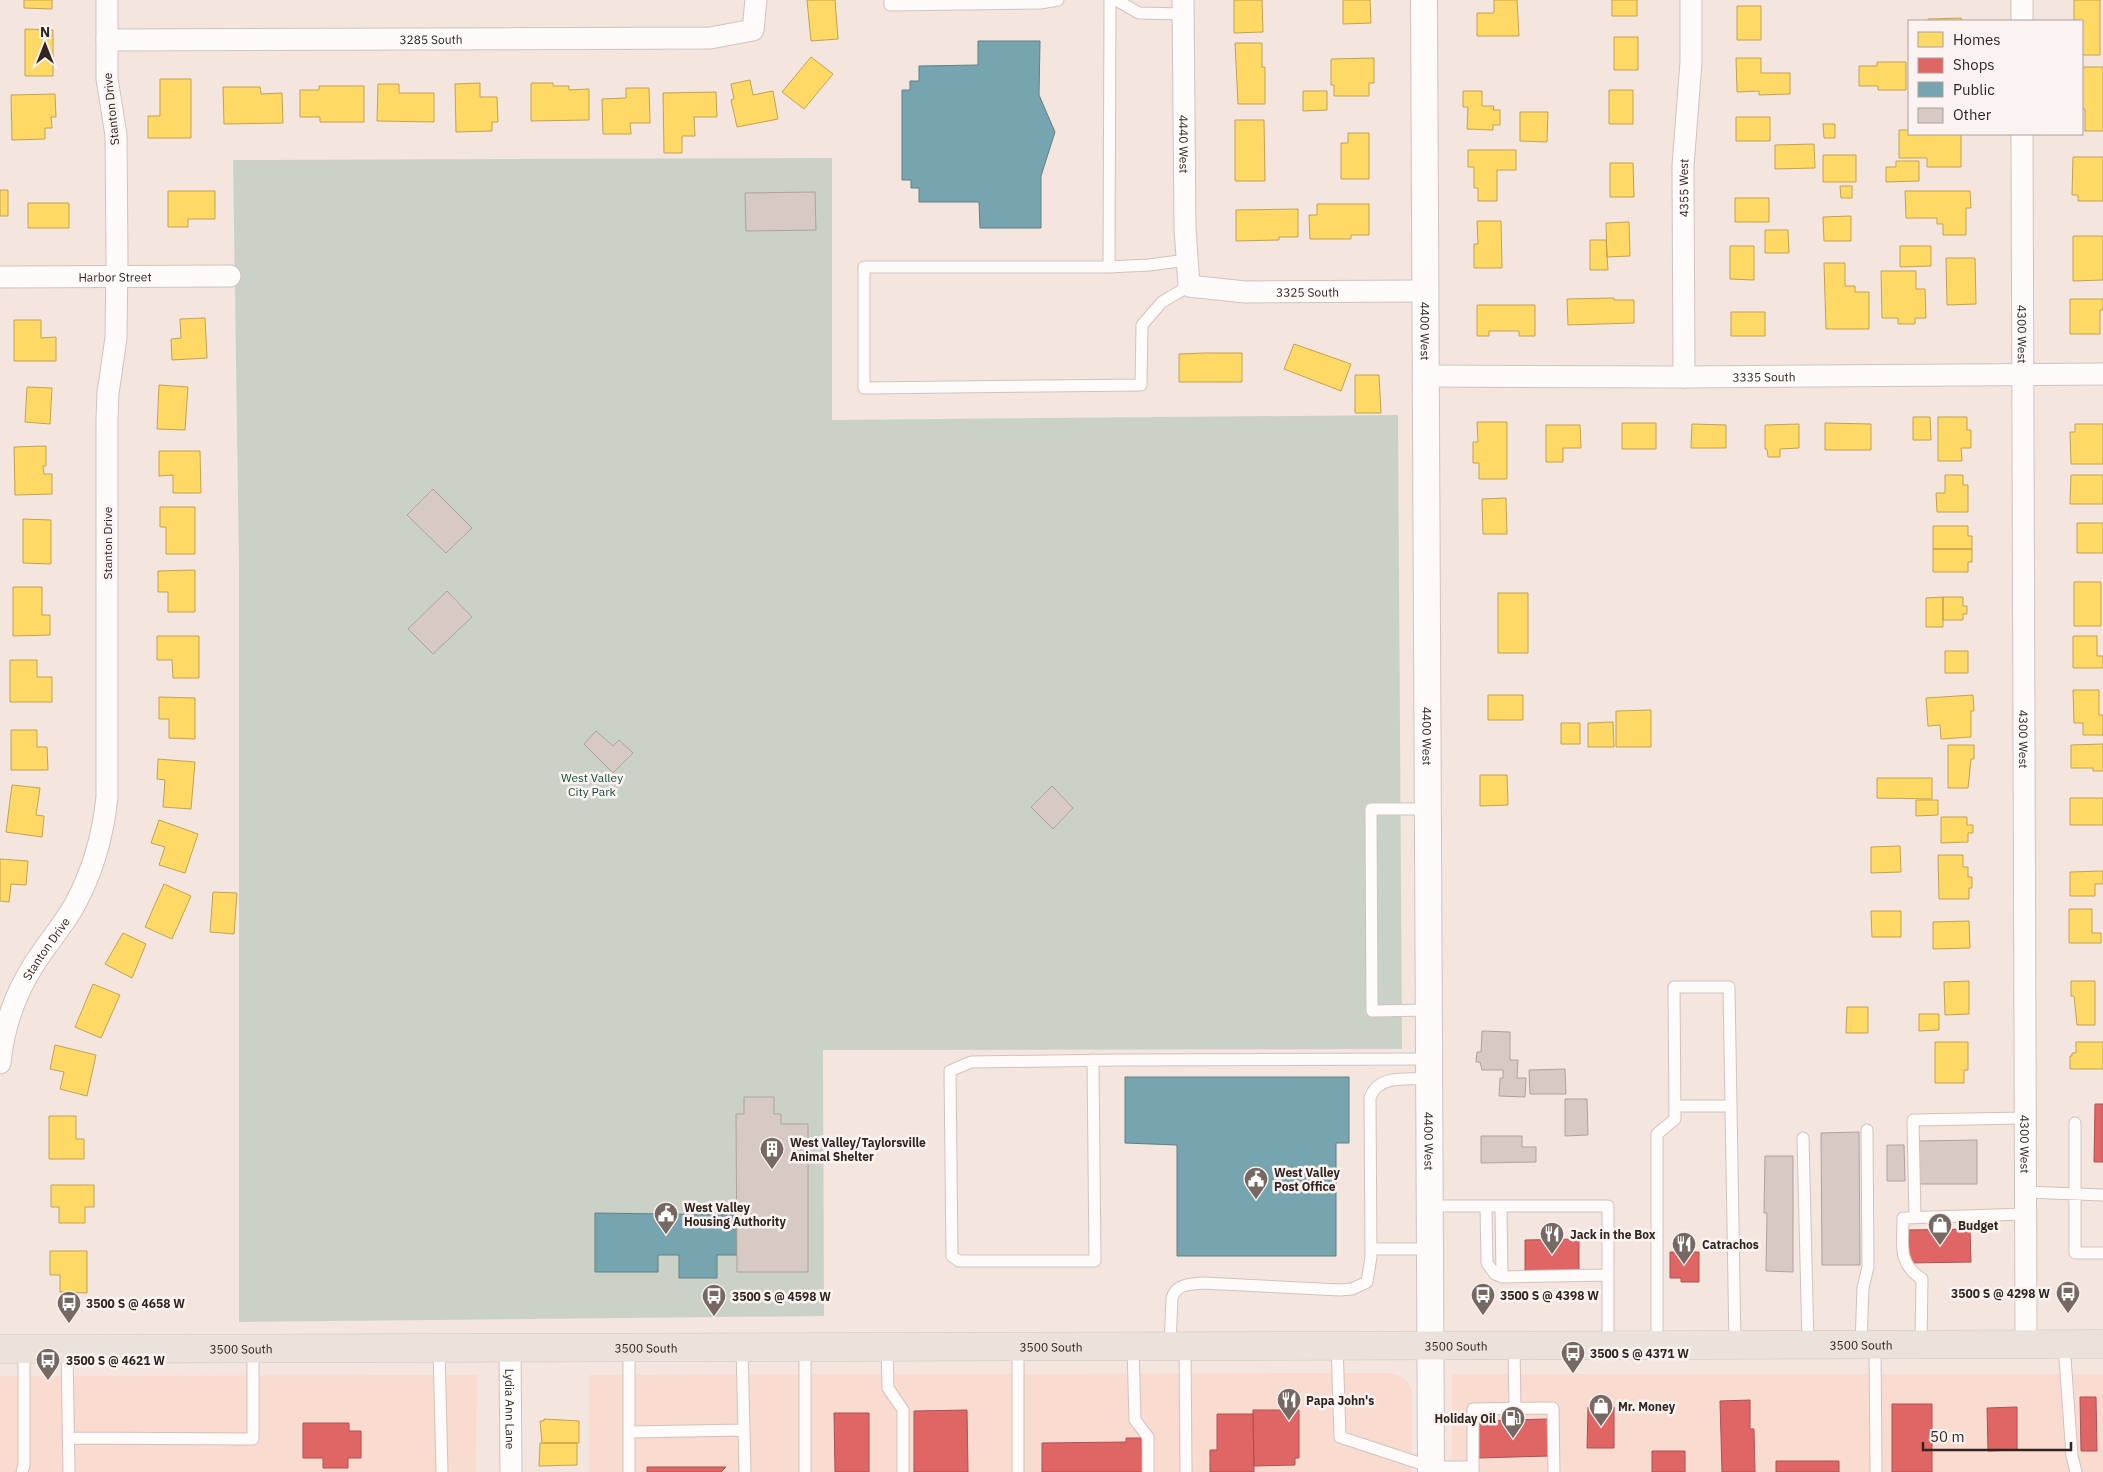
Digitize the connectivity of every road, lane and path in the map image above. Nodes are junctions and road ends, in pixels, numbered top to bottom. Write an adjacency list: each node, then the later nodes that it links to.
1 (107, 0): 12 (street, Stanton Drive)
2 (756, 0): 12 (street, 3285 South)
3 (890, 0): 4 (lane)
4 (1056, 0)
5 (1110, 0): 15 (lane)
6 (1116, 0): 10 (lane)
7 (1424, 0): 20 (street, 4400 West)
8 (1691, 0): 24 (street, 4355 West)
9 (2022, 0): 11 (street)
10 (1183, 7): 14 (street, 4440 West)
11 (2022, 20)
12 (107, 40): 18 (street, Stanton Drive)
13 (2022, 135): 21 (street, 4300 West)
14 (1187, 260): 15 (lane); 19 (street, 4440 West)
15 (1109, 267): 19 (lane)
16 (230, 276): 18 (street, Harbor Street)
17 (0, 277): 18 (street, Harbor Street)
18 (117, 277): 27 (street, Stanton Drive)
19 (1190, 286): 20 (street, 3325 South)
20 (1425, 291): 23 (street, 4400 West)
21 (2023, 374): 22 (street, 3335 South); 24 (street, 3335 South); 32 (street, 4300 West)
22 (2103, 374)
23 (1425, 376): 24 (street, 3335 South); 25 (street, 4400 West)
24 (1684, 377)
25 (1427, 809): 26 (street, 4400 West); 26 (lane)
26 (1429, 1010): 29 (street, 4400 West)
27 (1, 1050)
28 (1093, 1060): 28 (lane); 29 (lane)
29 (1429, 1069): 39 (street, 4400 West); 44 (lane)
30 (1675, 1106): 31 (lane); 31 (lane); 60 (lane)
31 (1730, 1106): 49 (lane)
32 (2025, 1118): 36 (street, 4300 West); 43 (lane)
33 (2075, 1123): 37 (lane)
34 (1867, 1130): 51 (lane)
35 (1803, 1138): 50 (lane)
36 (2025, 1192): 37 (lane); 42 (street, 4300 West)
37 (2074, 1194): 38 (lane); 46 (lane)
38 (2103, 1194)
39 (1430, 1206): 40 (lane); 45 (street, 4400 West)
40 (1486, 1206): 41 (lane); 48 (lane)
41 (1501, 1206): 47 (lane); 48 (lane)
42 (2025, 1214): 43 (lane); 53 (street, 4300 West)
43 (1915, 1217): 52 (lane)
44 (1371, 1249): 45 (lane); 63 (lane)
45 (1430, 1249): 57 (street, 4400 West)
46 (2103, 1253)
47 (1608, 1275): 48 (lane); 59 (lane)
48 (1502, 1277)
49 (1735, 1344): 50 (main road, 3500 South); 60 (main road, 3500 South)
50 (1808, 1344): 51 (main road, 3500 South)
51 (1868, 1344): 52 (main road, 3500 South); 91 (lane)
52 (1922, 1344): 53 (main road, 3500 South)
53 (2026, 1344): 54 (main road, 3500 South)
54 (2064, 1344): 55 (main road, 3500 South); 92 (lane)
55 (2103, 1344)
56 (1337, 1345): 57 (main road, 3500 South); 63 (main road, 3500 South); 78 (lane)
57 (1431, 1345): 58 (main road, 3500 South); 78 (street, 4400 West)
58 (1514, 1345): 59 (main road, 3500 South); 73 (lane)
59 (1608, 1345): 60 (main road, 3500 South)
60 (1657, 1345)
61 (1018, 1346): 62 (main road, 3500 South); 67 (main road, 3500 South); 87 (lane)
62 (1133, 1346): 63 (main road, 3500 South); 88 (lane)
63 (1177, 1346): 89 (lane)
64 (629, 1347): 65 (main road, 3500 South); 69 (main road, 3500 South); 75 (lane)
65 (742, 1347): 66 (main road, 3500 South); 74 (lane)
66 (805, 1347): 67 (main road, 3500 South); 85 (lane)
67 (886, 1347): 86 (lane)
68 (440, 1348): 69 (main road, 3500 South); 72 (main road, 3500 South); 81 (lane)
69 (510, 1348): 82 (street, Lydia Ann Lane)
70 (12, 1349): 71 (main road, 3500 South); 79 (lane)
71 (67, 1349): 72 (main road, 3500 South); 76 (lane)
72 (253, 1349): 76 (lane)
73 (1515, 1408): 77 (lane); 90 (lane)
74 (744, 1430): 75 (lane); 84 (lane)
75 (629, 1432): 83 (lane)
76 (68, 1438): 80 (lane)
77 (1473, 1469): 78 (lane)
78 (1431, 1470)
79 (22, 1472)
80 (69, 1472)
81 (442, 1472)
82 (510, 1472)
83 (629, 1472)
84 (744, 1472)
85 (805, 1472)
86 (903, 1472)
87 (1018, 1472)
88 (1148, 1472)
89 (1186, 1472)
90 (1554, 1472)
91 (1876, 1472)
92 (2076, 1472)

